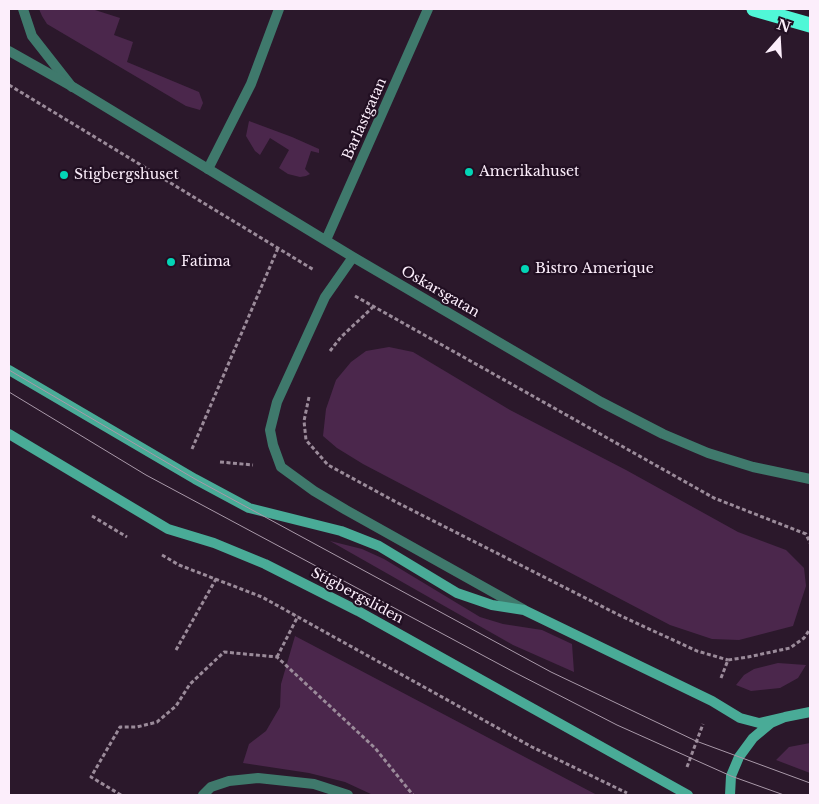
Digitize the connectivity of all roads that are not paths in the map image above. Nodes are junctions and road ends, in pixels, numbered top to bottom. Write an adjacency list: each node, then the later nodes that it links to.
1 (23, 9): 7 (street, Oskarsgatan)
2 (279, 9): 8 (street)
3 (428, 9): 9 (street, Barlastgatan)
4 (754, 9): 5 (highway)
5 (810, 25)
6 (9, 51): 7 (street, Oskarsgatan)
7 (73, 87): 8 (street, Oskarsgatan)
8 (208, 169): 9 (street, Oskarsgatan)
9 (326, 240): 10 (street, Oskarsgatan)
10 (353, 257): 13 (street, Oskarsgatan); 14 (street)
11 (9, 370): 14 (street)
12 (9, 434): 19 (street, Stigbergsliden)
13 (810, 479)
14 (524, 610): 16 (street)
15 (810, 712): 16 (street)
16 (786, 717): 20 (street)
17 (203, 795): 18 (street)
18 (348, 795)
19 (688, 795)
20 (730, 795)

